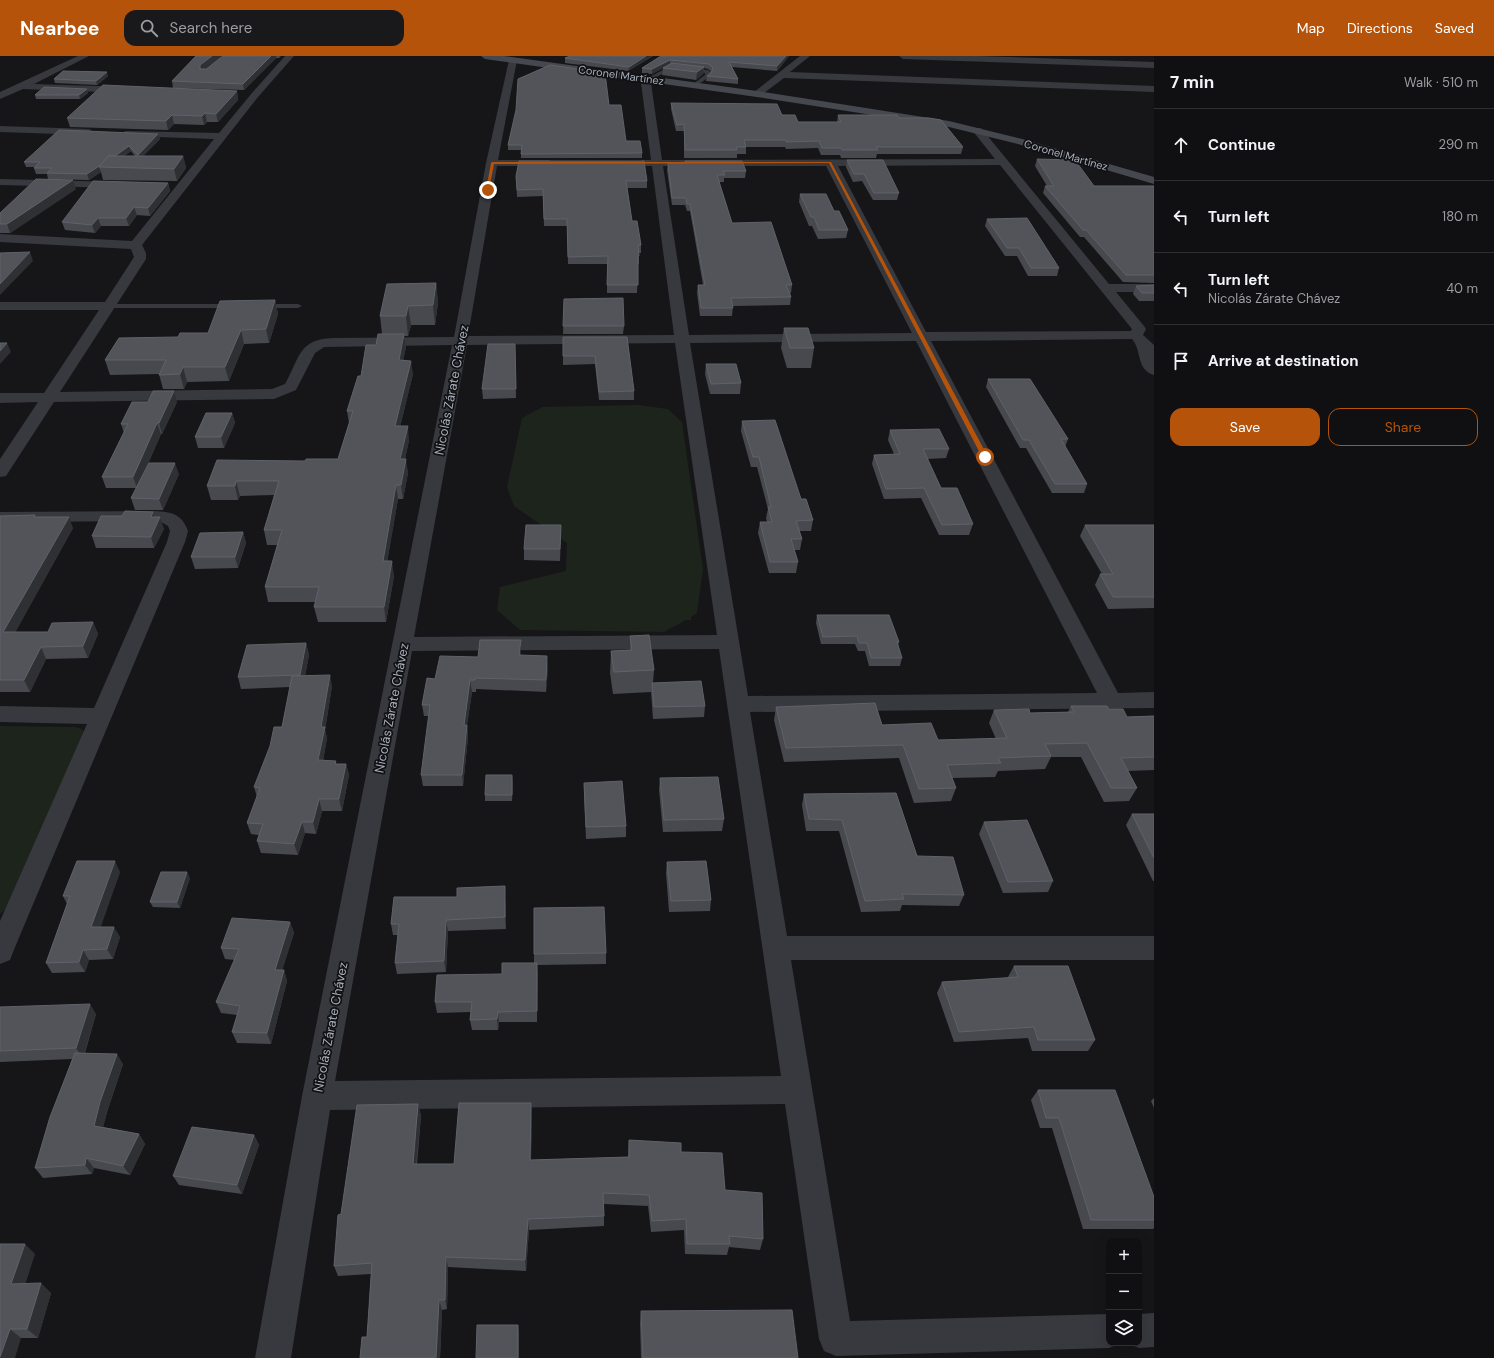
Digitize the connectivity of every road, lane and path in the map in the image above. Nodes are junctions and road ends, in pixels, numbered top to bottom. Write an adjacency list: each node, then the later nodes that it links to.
1 (85, 56): 11 (street)
2 (290, 56): 16 (street)
3 (485, 56): 6 (main road, Coronel Martínez)
4 (806, 56): 9 (street)
5 (903, 56): 7 (street)
6 (513, 60): 8 (main road, Coronel Martínez); 32 (street, Nicolás Zárate Chávez)
7 (1154, 65)
8 (640, 74): 10 (main road, Coronel Martínez); 10 (lane); 28 (street)
9 (783, 75): 12 (street); 15 (street)
10 (695, 85): 15 (main road, Coronel Martínez)
11 (22, 86): 13 (street); 17 (street)
12 (1154, 89)
13 (139, 91)
14 (240, 94): 16 (street)
15 (757, 94): 18 (main road, Coronel Martínez)
16 (255, 95): 23 (street)
17 (0, 96)
18 (959, 126): 20 (main road, Coronel Martínez); 24 (street)
19 (0, 129): 21 (street)
20 (977, 130): 31 (street); 33 (main road, Coronel Martínez)
21 (103, 132)
22 (119, 133): 23 (street)
23 (222, 136): 37 (street)
24 (968, 138)
25 (977, 150): 30 (street)
26 (563, 162): 32 (street)
27 (634, 162): 28 (street)
28 (658, 162): 29 (street); 46 (street)
29 (830, 162): 30 (street); 45 (street)
30 (987, 162): 31 (street)
31 (1004, 162): 40 (street)
32 (492, 163): 47 (street, Nicolás Zárate Chávez)
33 (1154, 181)
34 (0, 182): 35 (street)
35 (134, 186)
36 (166, 186): 37 (street)
37 (181, 187): 39 (street)
38 (0, 238): 39 (street)
39 (134, 245): 43 (street)
40 (1107, 288): 41 (street); 48 (street)
41 (1154, 288)
42 (0, 306): 43 (street)
43 (110, 306): 44 (lane); 51 (street)
44 (298, 306)
45 (922, 336): 46 (street); 48 (street); 57 (street)
46 (682, 338): 47 (street); 54 (street)
47 (460, 341): 51 (street); 55 (street, Nicolás Zárate Chávez)
48 (1144, 343): 49 (street)
49 (1154, 370)
50 (0, 398): 51 (street)
51 (49, 398): 52 (street)
52 (0, 472)
53 (0, 517): 60 (street)
54 (729, 642): 55 (street); 58 (street)
55 (403, 644): 66 (street, Nicolás Zárate Chávez)
56 (1154, 700): 57 (street)
57 (1112, 701): 58 (street)
58 (739, 704): 62 (street)
59 (0, 714): 60 (street)
60 (102, 716): 61 (street)
61 (5, 927): 64 (street)
62 (776, 948): 63 (street); 65 (street)
63 (1154, 948)
64 (0, 952)
65 (798, 1090): 66 (street); 70 (street)
66 (317, 1096): 71 (street, Nicolás Zárate Chávez)
67 (1142, 1330): 68 (street)
68 (1154, 1330)
69 (1106, 1331): 70 (street)
70 (838, 1349)
71 (273, 1358)

